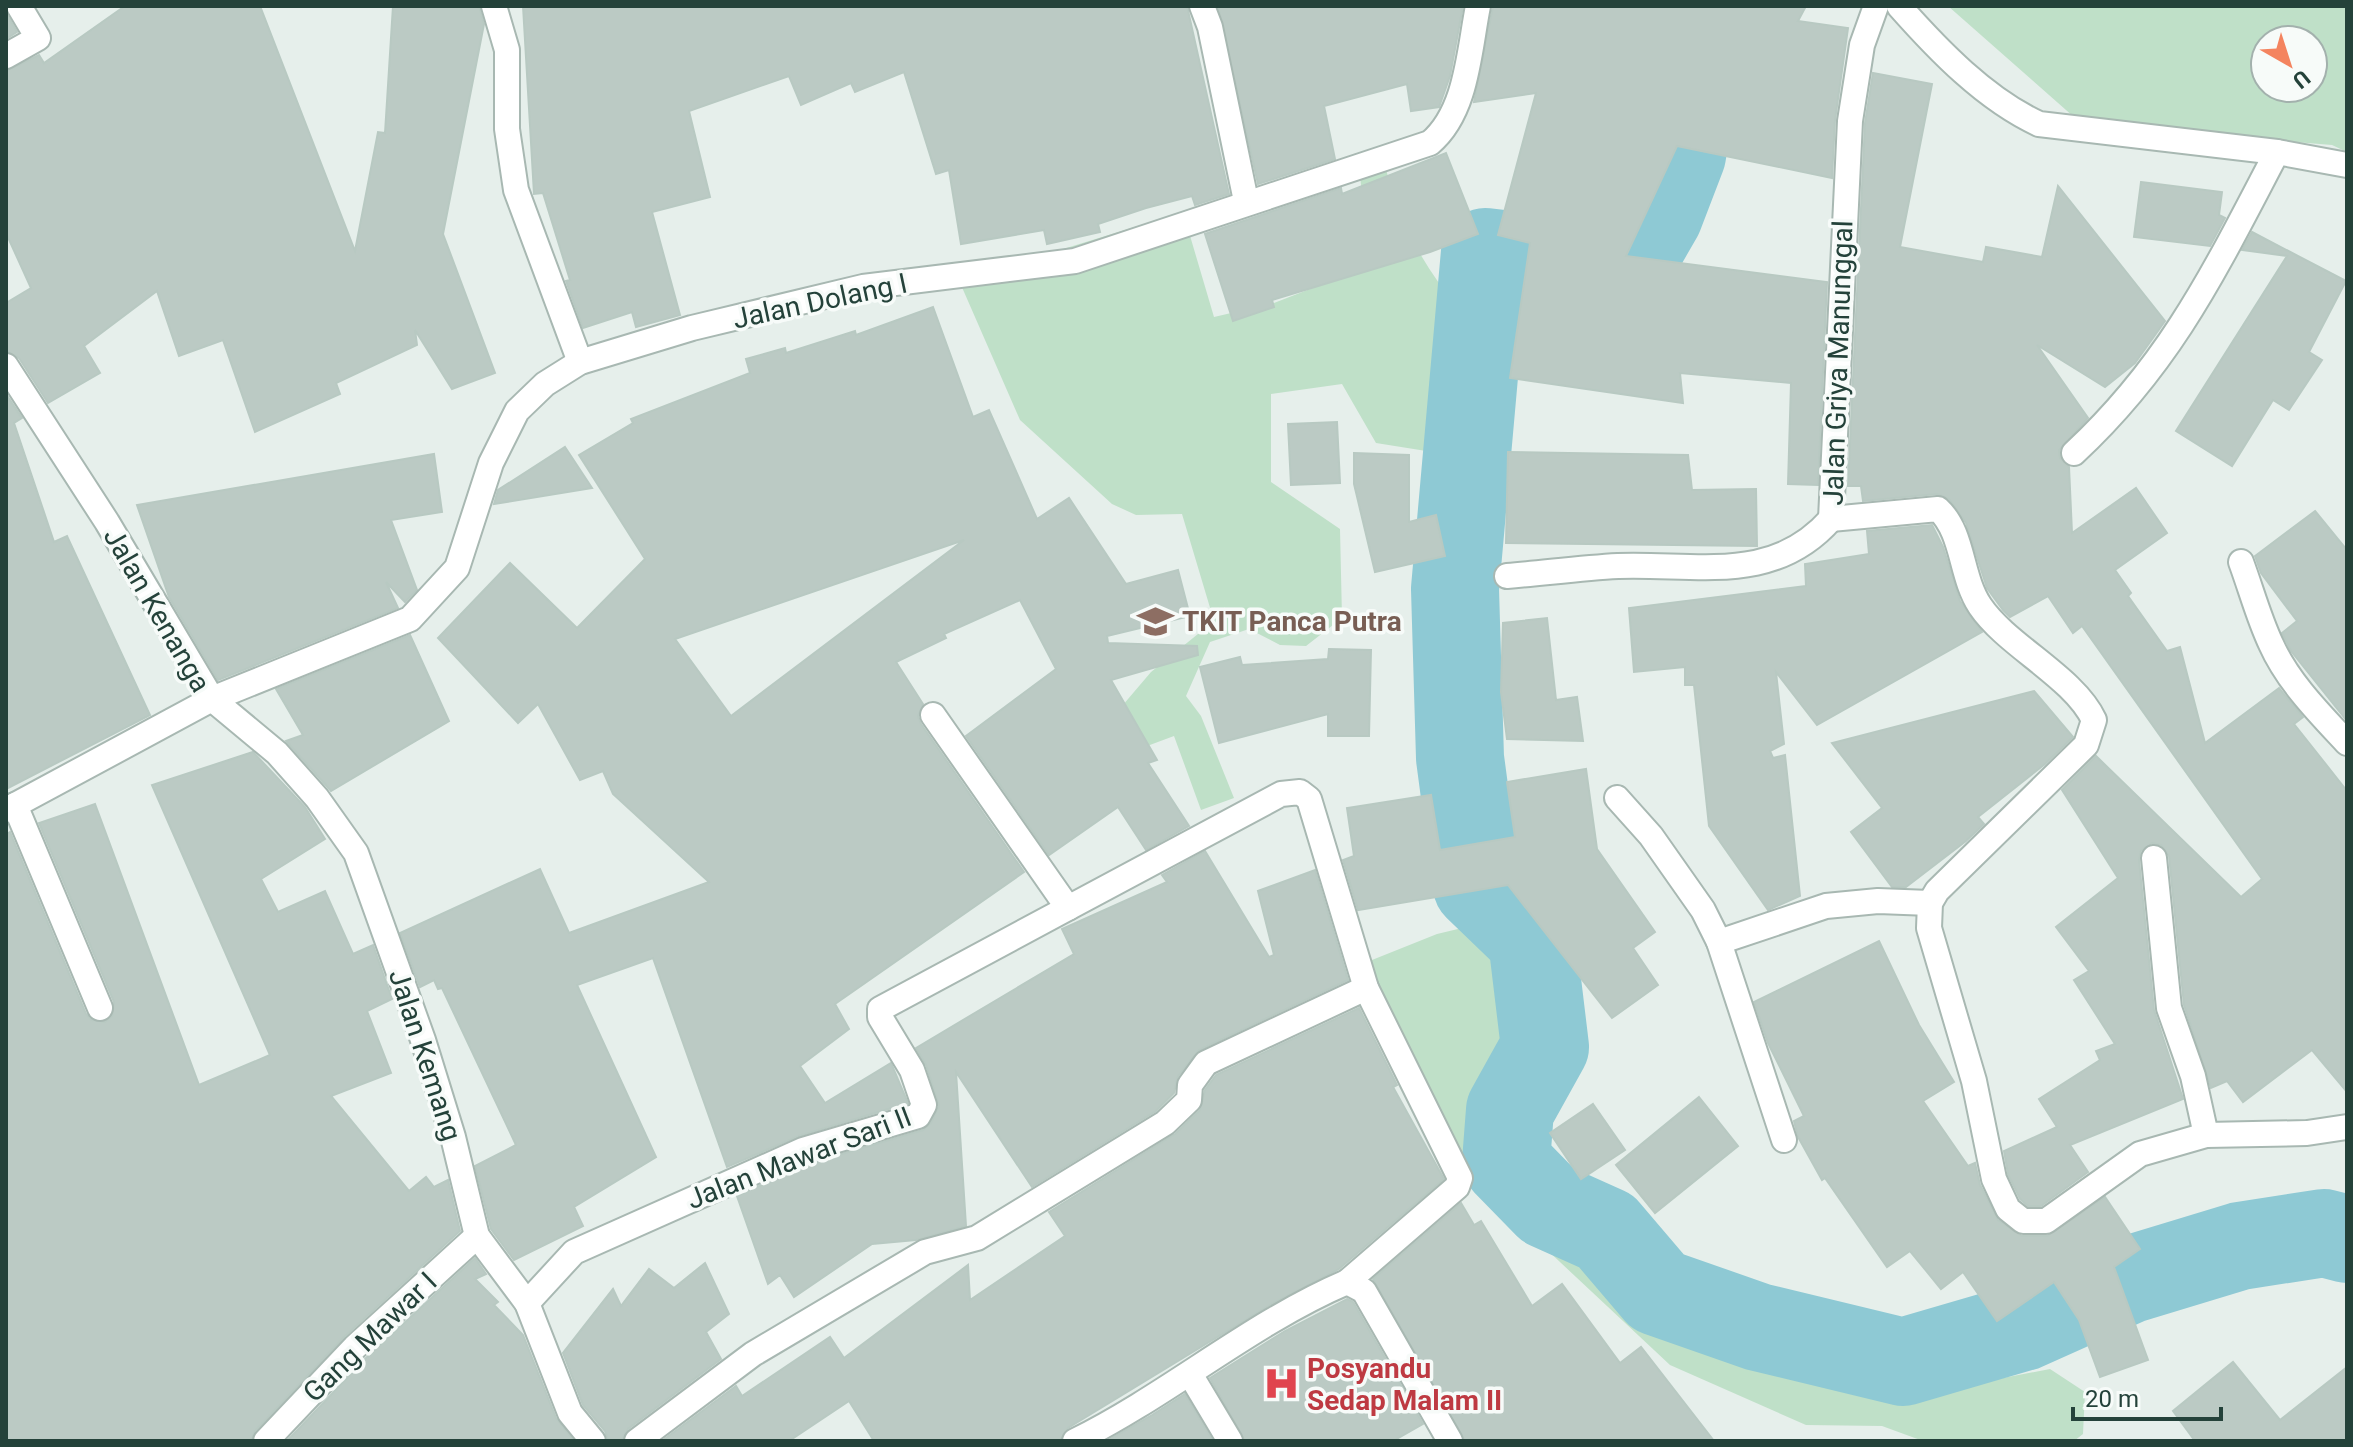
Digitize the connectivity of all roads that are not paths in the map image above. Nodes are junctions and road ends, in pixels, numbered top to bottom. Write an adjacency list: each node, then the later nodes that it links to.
1 (19, 6): 7 (street)
2 (494, 6): 11 (street)
3 (1202, 6): 10 (street)
4 (1478, 6): 10 (street, Jalan Dolang I)
5 (1876, 6): 14 (street, Jalan Griya Manunggal)
6 (1899, 6): 8 (street)
7 (6, 56)
8 (2277, 152): 9 (street); 13 (street)
9 (2347, 165)
10 (1246, 201): 11 (street, Jalan Dolang I)
11 (580, 362): 17 (street, Jalan Dolang I)
12 (6, 366): 17 (street, Jalan Kenanga)
13 (2074, 453)
14 (1831, 519): 16 (street); 23 (street, Jalan Griya Manunggal)
15 (2241, 562): 19 (street)
16 (1507, 576)
17 (212, 699): 21 (street, Jalan Kenanga); 31 (street, Jalan Kemang)
18 (933, 715): 24 (street)
19 (2347, 743)
20 (1617, 798): 25 (street)
21 (11, 807): 27 (street)
22 (2154, 858): 29 (street)
23 (1930, 903): 25 (street); 29 (street)
24 (1068, 908): 26 (street, Jalan Mawar Sari II); 33 (street, Jalan Mawar Sari II)
25 (1719, 942): 30 (street)
26 (1366, 988): 32 (street); 37 (street)
27 (100, 1008)
28 (2347, 1127): 29 (street)
29 (2206, 1135)
30 (1784, 1140)
31 (477, 1236): 33 (street, Jalan Kemang); 35 (street, Gang Mawar I)
32 (1347, 1282): 34 (street); 40 (street)
33 (527, 1303): 36 (street, Jalan Kemang)
34 (1190, 1374): 38 (street); 39 (street)
35 (266, 1441)
36 (593, 1441)
37 (637, 1441)
38 (1075, 1441)
39 (1230, 1441)
40 (1450, 1441)

